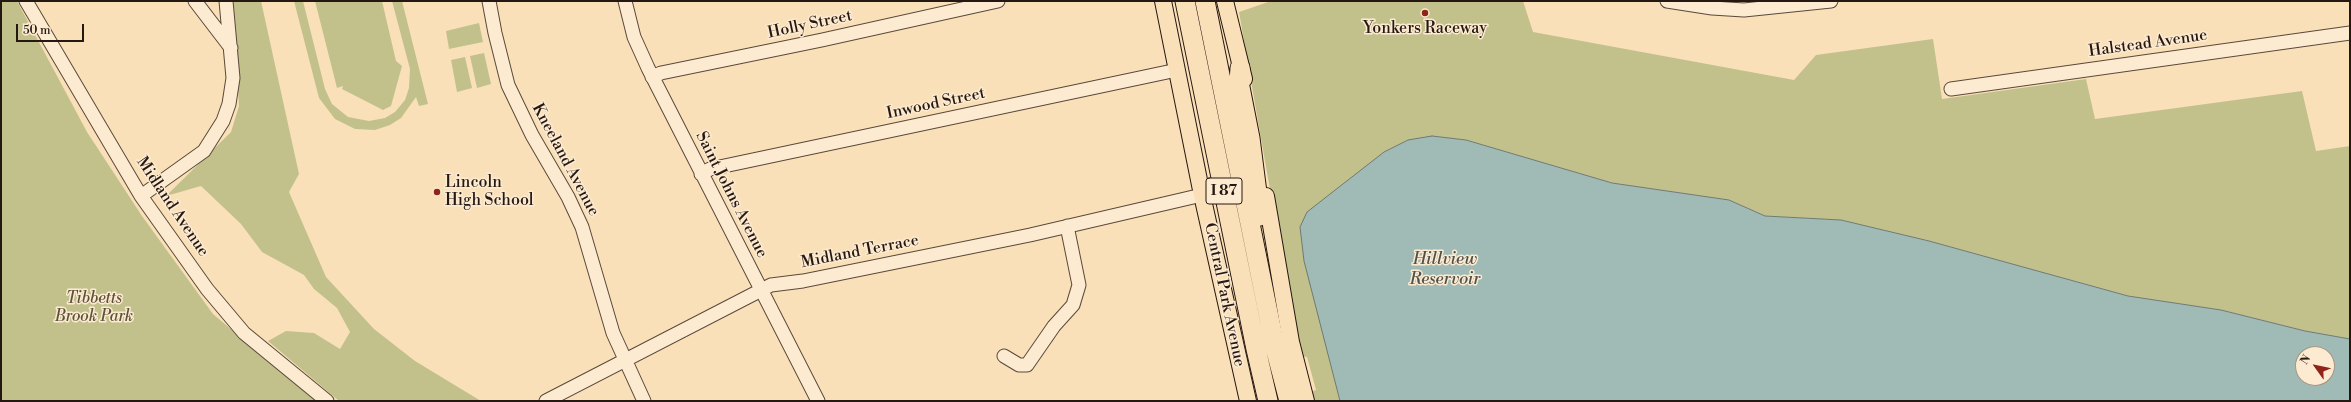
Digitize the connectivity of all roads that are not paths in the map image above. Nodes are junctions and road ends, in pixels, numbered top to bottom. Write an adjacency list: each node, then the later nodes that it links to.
1 (26, 1): 21 (street, Midland Avenue)
2 (195, 1): 14 (street)
3 (226, 1): 14 (street)
4 (489, 1): 26 (street, Kneeland Avenue)
5 (625, 1): 17 (street, Saint Johns Avenue)
6 (998, 1): 17 (street, Holly Street)
7 (1163, 1): 16 (main road, Central Park Avenue)
8 (1185, 1): 32 (highway, I 87)
9 (1205, 1): 23 (highway, I 87)
10 (1225, 1): 15 (main road)
11 (1667, 1): 12 (street)
12 (1831, 1)
13 (2350, 33): 18 (street, Halstead Avenue)
14 (231, 48): 21 (street)
15 (1240, 68): 23 (highway); 34 (main road)
16 (1178, 70): 19 (street, Inwood Street); 20 (main road, Central Park Avenue)
17 (652, 77): 19 (street, Saint Johns Avenue)
18 (1951, 89)
19 (701, 174): 24 (street, Saint Johns Avenue)
20 (1202, 195): 22 (street, Midland Terrace); 31 (main road, Central Park Avenue)
21 (142, 196): 27 (street, Midland Avenue)
22 (1067, 226): 24 (street, Midland Terrace); 25 (street)
23 (1258, 263): 33 (highway, I 87)
24 (761, 291): 26 (street, Midland Terrace); 30 (street, Saint Johns Avenue)
25 (1004, 356)
26 (624, 361): 28 (street, Midland Terrace); 29 (street, Kneeland Avenue)
27 (327, 401)
28 (546, 401)
29 (644, 401)
30 (818, 401)
31 (1248, 401)
32 (1268, 401)
33 (1289, 401)
34 (1306, 401)

